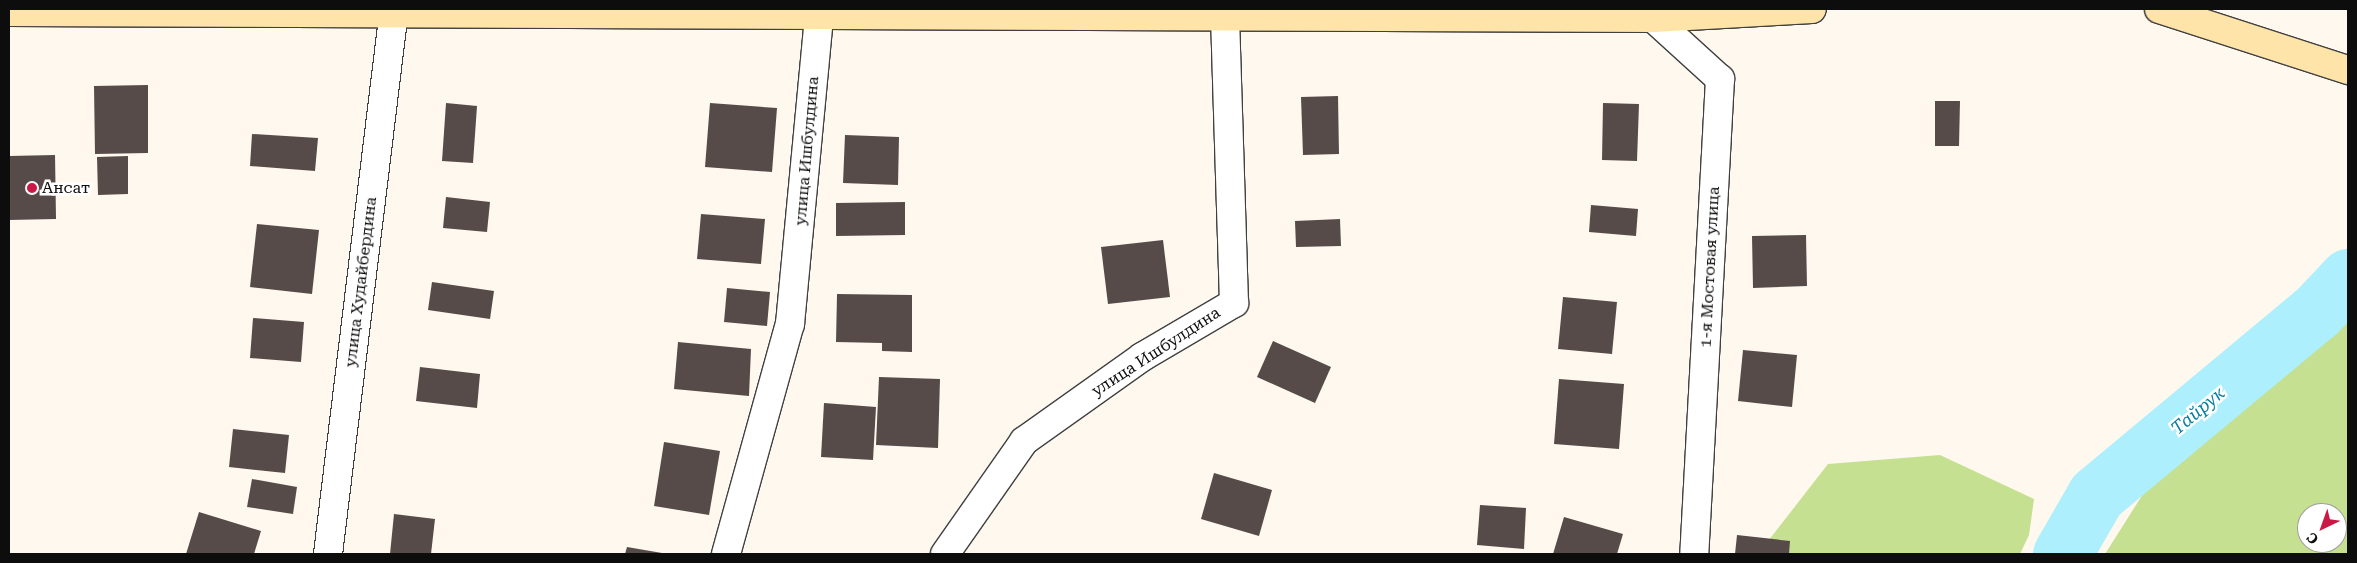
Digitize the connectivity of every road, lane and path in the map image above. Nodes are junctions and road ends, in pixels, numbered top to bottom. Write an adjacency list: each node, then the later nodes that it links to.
1 (1812, 9): 7 (main road)
2 (2160, 9): 8 (main road)
3 (394, 10): 4 (main road); 5 (main road); 9 (street, улица Худайбердина)
4 (820, 11): 6 (main road); 10 (street, улица Ишбулдина)
5 (9, 12)
6 (1225, 13): 7 (main road); 11 (street, улица Ишбулдина)
7 (1653, 13): 12 (street, 1-я Мостовая улица)
8 (2348, 70)
9 (328, 554)
10 (726, 554)
11 (945, 554)
12 (1694, 554)

